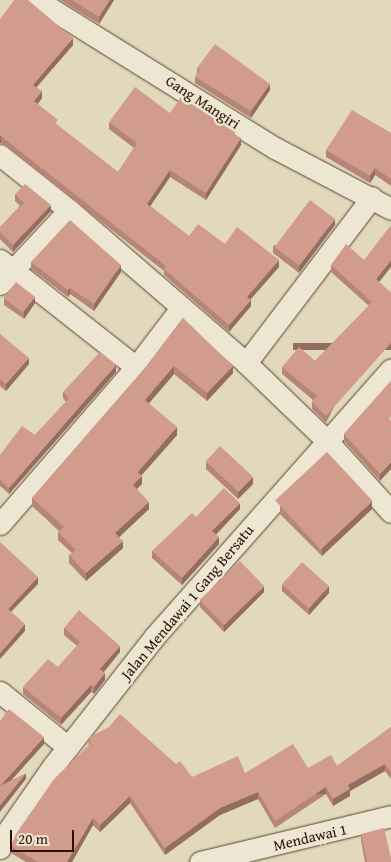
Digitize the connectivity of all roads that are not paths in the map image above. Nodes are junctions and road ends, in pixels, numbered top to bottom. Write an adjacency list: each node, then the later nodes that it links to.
1 (37, 0): 3 (street, Gang Mangiri)
2 (0, 155): 5 (street)
3 (372, 197): 4 (street, Gang Mangiri); 8 (street)
4 (391, 209)
5 (70, 210): 6 (street); 7 (street)
6 (5, 271): 9 (street)
7 (181, 308): 8 (street); 9 (street)
8 (246, 363): 11 (street)
9 (136, 367): 13 (street)
10 (391, 369): 11 (street, Jalan Mendawai 1 Gang Bersatu)
11 (328, 442): 12 (street); 15 (street, Jalan Mendawai 1 Gang Bersatu)
12 (391, 512)
13 (0, 524)
14 (0, 692): 15 (street)
15 (68, 747): 17 (street, Jalan Mendawai 1 Gang Bersatu)
16 (391, 816): 20 (street, Mendawai 1)
17 (0, 848)
18 (0, 858): 19 (street)
19 (1, 862)
20 (200, 862)

